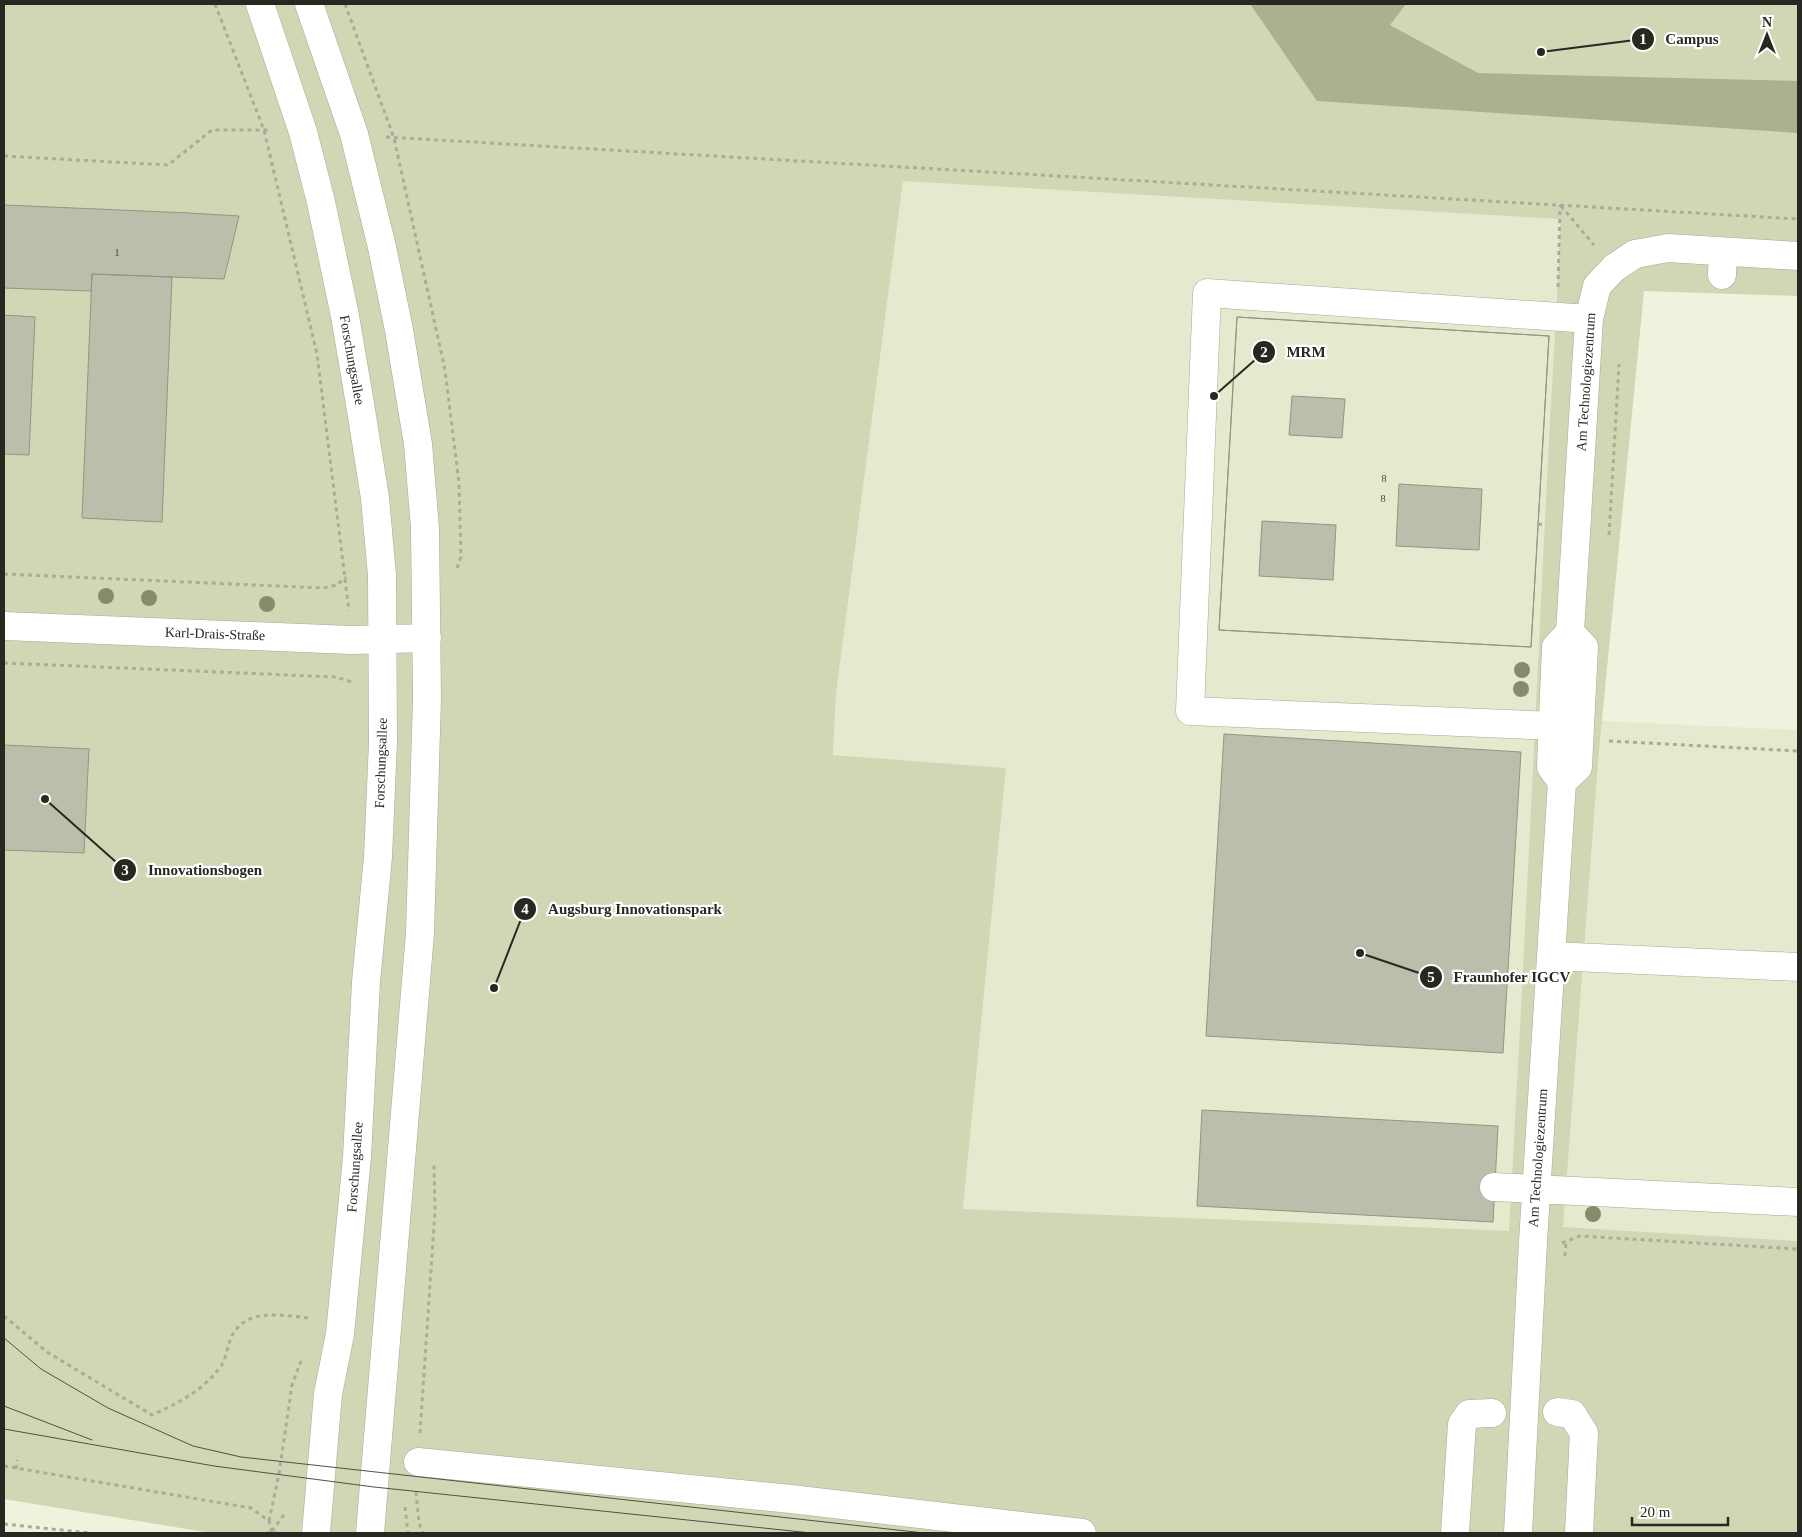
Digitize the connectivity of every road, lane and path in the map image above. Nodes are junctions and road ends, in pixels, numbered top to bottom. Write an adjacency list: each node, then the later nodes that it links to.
1 (216, 4): 4 (path)
2 (260, 4): 5 (street, Forschungsallee)
3 (309, 4): 6 (street)
4 (264, 130): 5 (path); 7 (path); 18 (path)
5 (303, 132): 21 (street, Forschungsallee)
6 (354, 134): 8 (path); 22 (street)
7 (4, 156)
8 (1560, 206): 9 (path); 11 (path)
9 (1798, 219)
10 (1798, 256): 11 (street, Am Technologiezentrum)
11 (1614, 268): 12 (street, Am Technologiezentrum)
12 (1589, 319): 20 (street, Am Technologiezentrum); 27 (street)
13 (1619, 361): 16 (path)
14 (1538, 524): 15 (path)
15 (1545, 525)
16 (1609, 539)
17 (4, 574): 18 (path)
18 (346, 577): 23 (path)
19 (4, 626): 23 (street, Karl-Drais-Straße)
20 (1570, 632): 27 (street, Am Technologiezentrum); 28 (street)
21 (383, 638): 22 (street, Karl-Drais-Straße); 23 (street, Karl-Drais-Straße); 55 (street, Forschungsallee)
22 (427, 638): 56 (street)
23 (351, 640): 25 (path)
24 (4, 663): 25 (path)
25 (352, 682): 26 (path)
26 (354, 689)
27 (1554, 726): 30 (street, Am Technologiezentrum)
28 (1581, 727): 29 (path); 30 (street)
29 (1798, 751)
30 (1562, 782): 31 (street, Am Technologiezentrum)
31 (1551, 956): 32 (street); 34 (street, Am Technologiezentrum)
32 (1798, 967)
33 (1494, 1187): 34 (street)
34 (1537, 1189): 35 (street); 36 (street, Am Technologiezentrum)
35 (1798, 1202)
36 (1533, 1242): 37 (path); 59 (street, Am Technologiezentrum)
37 (1798, 1249)
38 (312, 1308): 40 (path)
39 (4, 1316): 40 (path)
40 (310, 1318): 41 (path)
41 (309, 1327)
42 (302, 1358): 49 (path)
43 (1557, 1412): 60 (street)
44 (1492, 1413): 58 (street)
45 (17, 1460): 48 (path)
46 (418, 1462): 57 (street)
47 (4, 1466): 48 (path)
48 (16, 1468): 49 (path)
49 (269, 1521): 53 (path)
50 (4, 1524): 51 (path)
51 (90, 1533)
52 (266, 1533): 53 (path)
53 (272, 1533): 54 (path)
54 (282, 1533)
55 (316, 1533)
56 (370, 1533)
57 (1082, 1533)
58 (1455, 1533)
59 (1518, 1533)
60 (1579, 1533)

